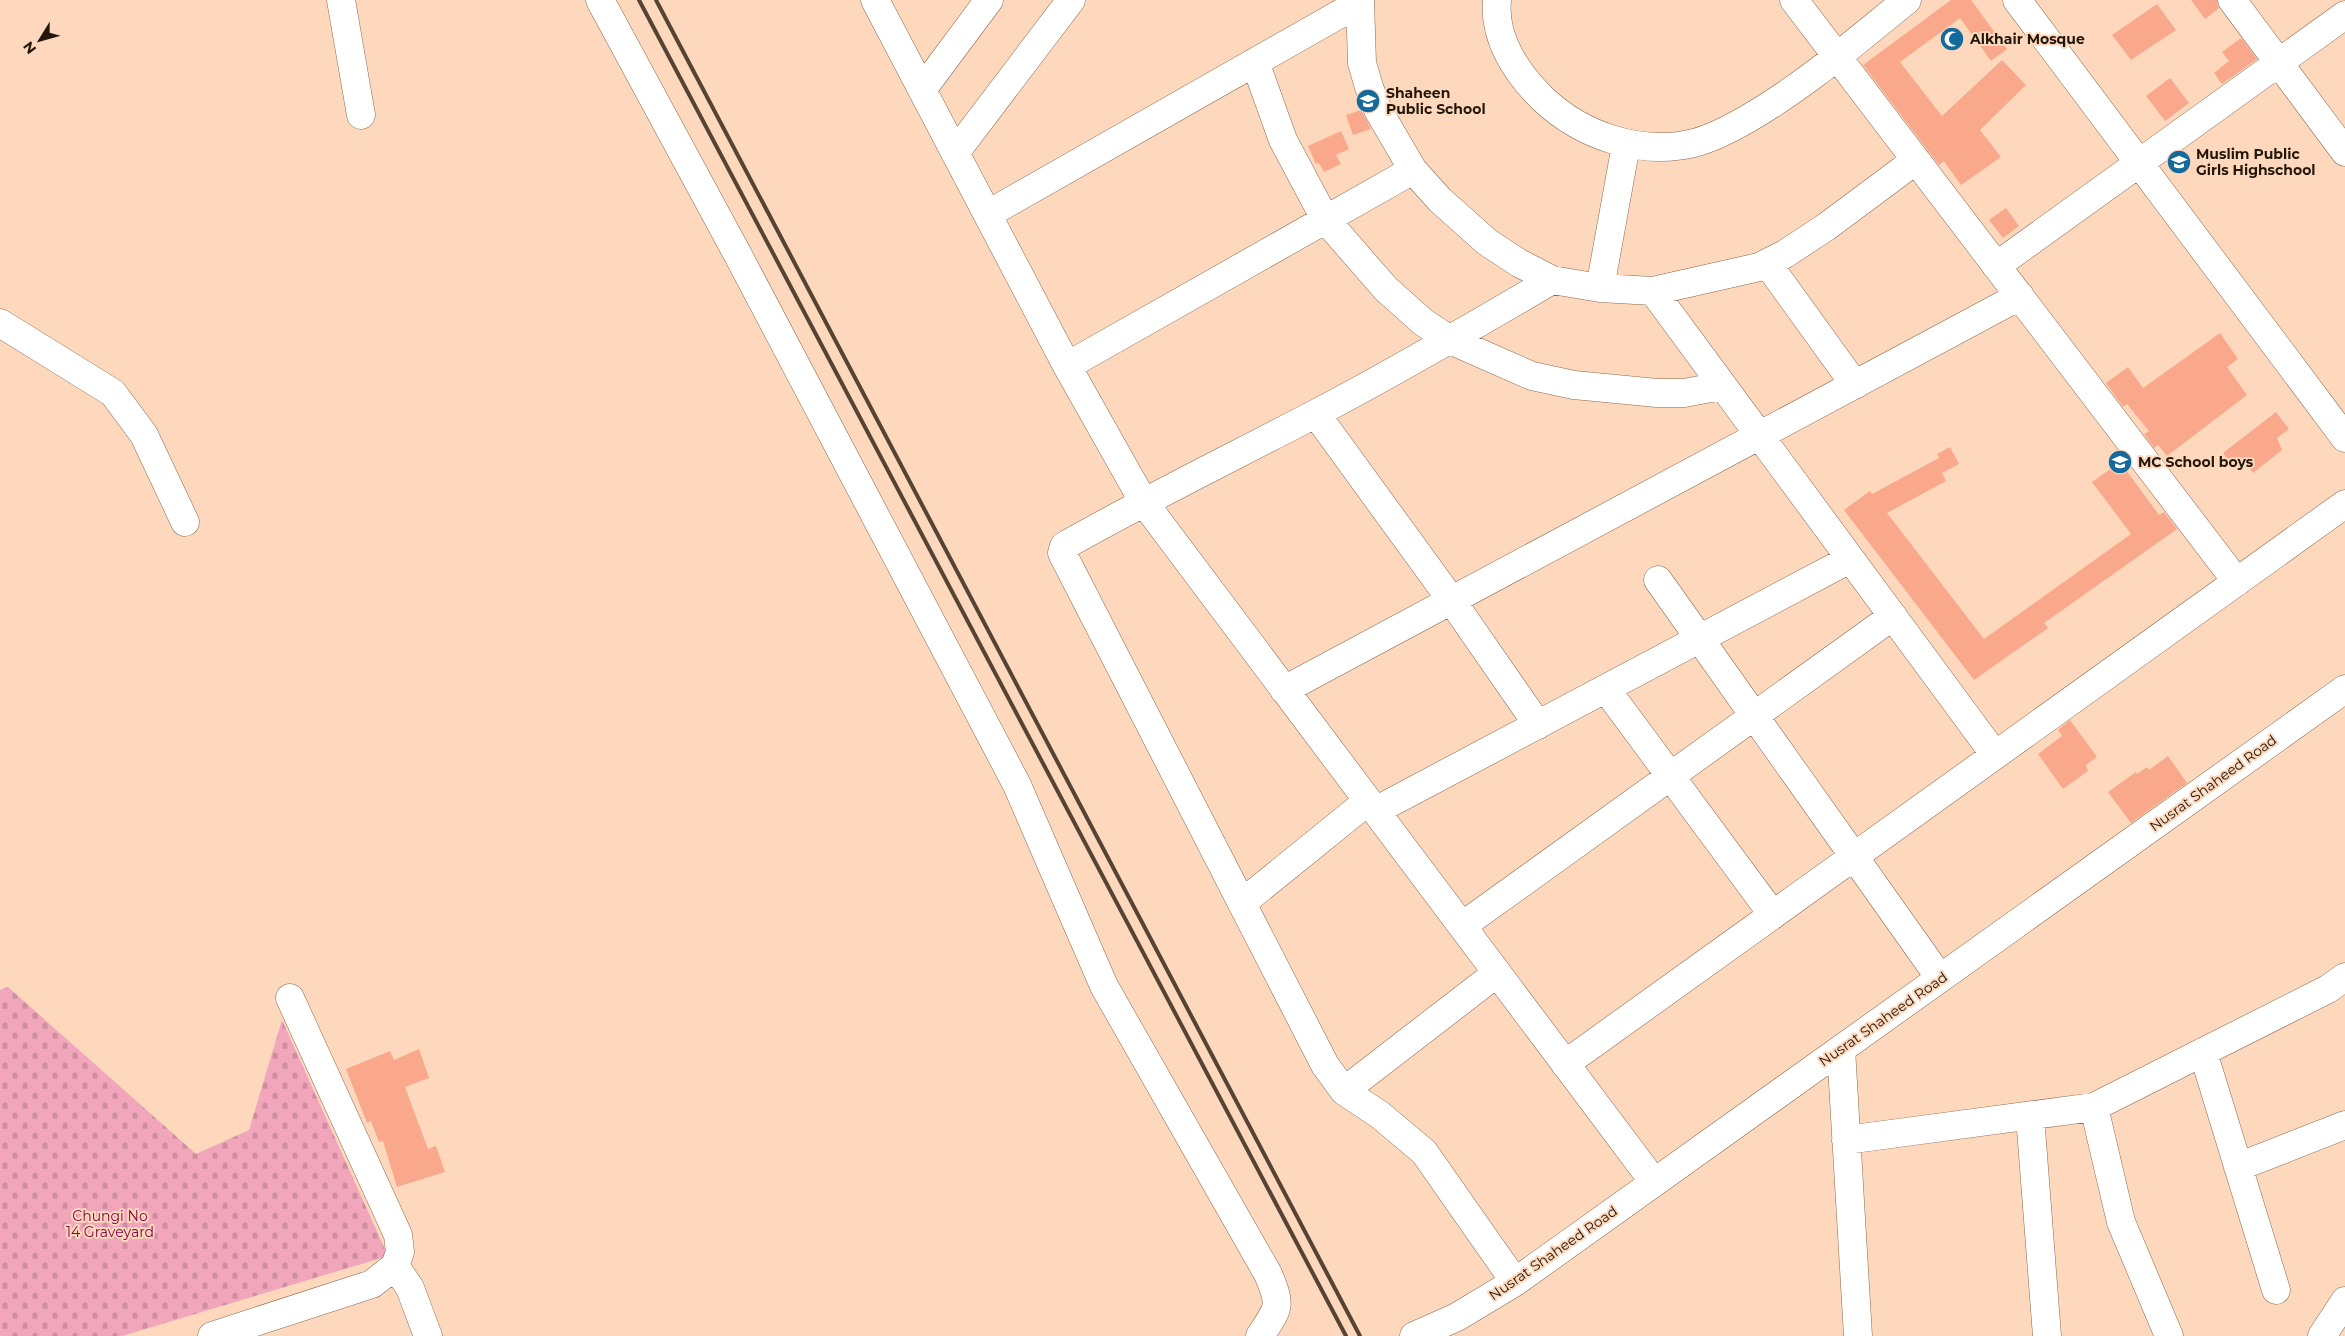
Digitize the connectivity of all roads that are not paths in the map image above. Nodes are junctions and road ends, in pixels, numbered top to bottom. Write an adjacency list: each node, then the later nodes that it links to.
1 (341, 0): 17 (street)
2 (600, 0): 81 (street)
3 (875, 0): 16 (street)
4 (989, 0): 16 (street)
5 (1071, 0): 19 (street)
6 (1496, 0): 18 (street)
7 (1794, 0): 13 (street)
8 (1907, 0): 13 (street)
9 (2018, 0): 22 (street)
10 (2232, 0): 15 (street)
11 (1359, 2): 14 (street); 23 (street)
12 (2345, 15): 15 (street)
13 (1837, 56): 18 (street); 21 (street)
14 (1255, 62): 24 (street); 25 (street)
15 (2279, 63): 20 (street); 22 (street)
16 (922, 90): 19 (street)
17 (361, 115)
18 (1626, 145): 29 (street)
19 (955, 152): 24 (street)
20 (2345, 152)
21 (1916, 160): 26 (street); 27 (street)
22 (2138, 163): 27 (street); 39 (street)
23 (1413, 170): 25 (street); 28 (street)
24 (988, 214): 34 (street)
25 (1325, 220): 33 (street); 34 (street)
26 (1767, 263): 30 (street); 35 (street)
27 (1996, 266): 31 (street)
28 (1552, 280): 29 (street); 33 (street)
29 (1600, 288): 30 (street)
30 (1653, 291): 36 (street)
31 (2020, 296): 35 (street); 45 (street)
32 (0, 323): 42 (street)
33 (1450, 340): 36 (street); 37 (street)
34 (1067, 366): 40 (street)
35 (1855, 385): 38 (street)
36 (1722, 386): 38 (street)
37 (1316, 414): 40 (street); 46 (street)
38 (1760, 436): 43 (street); 46 (street)
39 (2345, 438)
40 (1143, 501): 50 (street); 58 (street)
41 (2345, 504): 45 (street)
42 (185, 522)
43 (1850, 559): 47 (street); 48 (street)
44 (1658, 580): 48 (street)
45 (2237, 582): 54 (street)
46 (1452, 601): 50 (street); 53 (street)
47 (1892, 616): 52 (street); 54 (street)
48 (1699, 638): 49 (street); 52 (street)
49 (1606, 689): 53 (street); 55 (street)
50 (1284, 690): 56 (street)
51 (2343, 694): 63 (street, Nusrat Shaheed Road)
52 (1754, 716): 55 (street); 57 (street)
53 (1538, 725): 56 (street)
54 (1995, 755): 57 (street)
55 (1670, 776): 59 (street); 60 (street)
56 (1372, 806): 58 (street); 60 (street)
57 (1854, 857): 59 (street); 63 (street)
58 (1242, 903): 68 (street)
59 (1773, 915): 67 (street)
60 (1462, 926): 61 (street)
61 (1498, 973): 67 (street); 68 (street)
62 (2345, 977): 66 (street)
63 (1940, 978): 65 (street, Nusrat Shaheed Road)
64 (290, 998): 75 (street)
65 (1841, 1049): 72 (street); 74 (street, Nusrat Shaheed Road)
66 (2203, 1052): 69 (street); 73 (street)
67 (1566, 1064): 74 (street)
68 (1344, 1091): 76 (street)
69 (2094, 1107): 70 (street); 85 (street)
70 (2030, 1116): 72 (street); 84 (street)
71 (2345, 1125): 73 (street)
72 (1846, 1140): 83 (street)
73 (2238, 1167): 77 (street)
74 (1654, 1182): 76 (street, Nusrat Shaheed Road)
75 (395, 1266): 79 (street); 80 (street)
76 (1515, 1282): 82 (street, Nusrat Shaheed Road)
77 (2276, 1290)
78 (2345, 1301): 86 (street)
79 (212, 1336)
80 (428, 1336)
81 (1260, 1336)
82 (1414, 1336)
83 (1858, 1336)
84 (2047, 1336)
85 (2169, 1336)
86 (2322, 1336)

